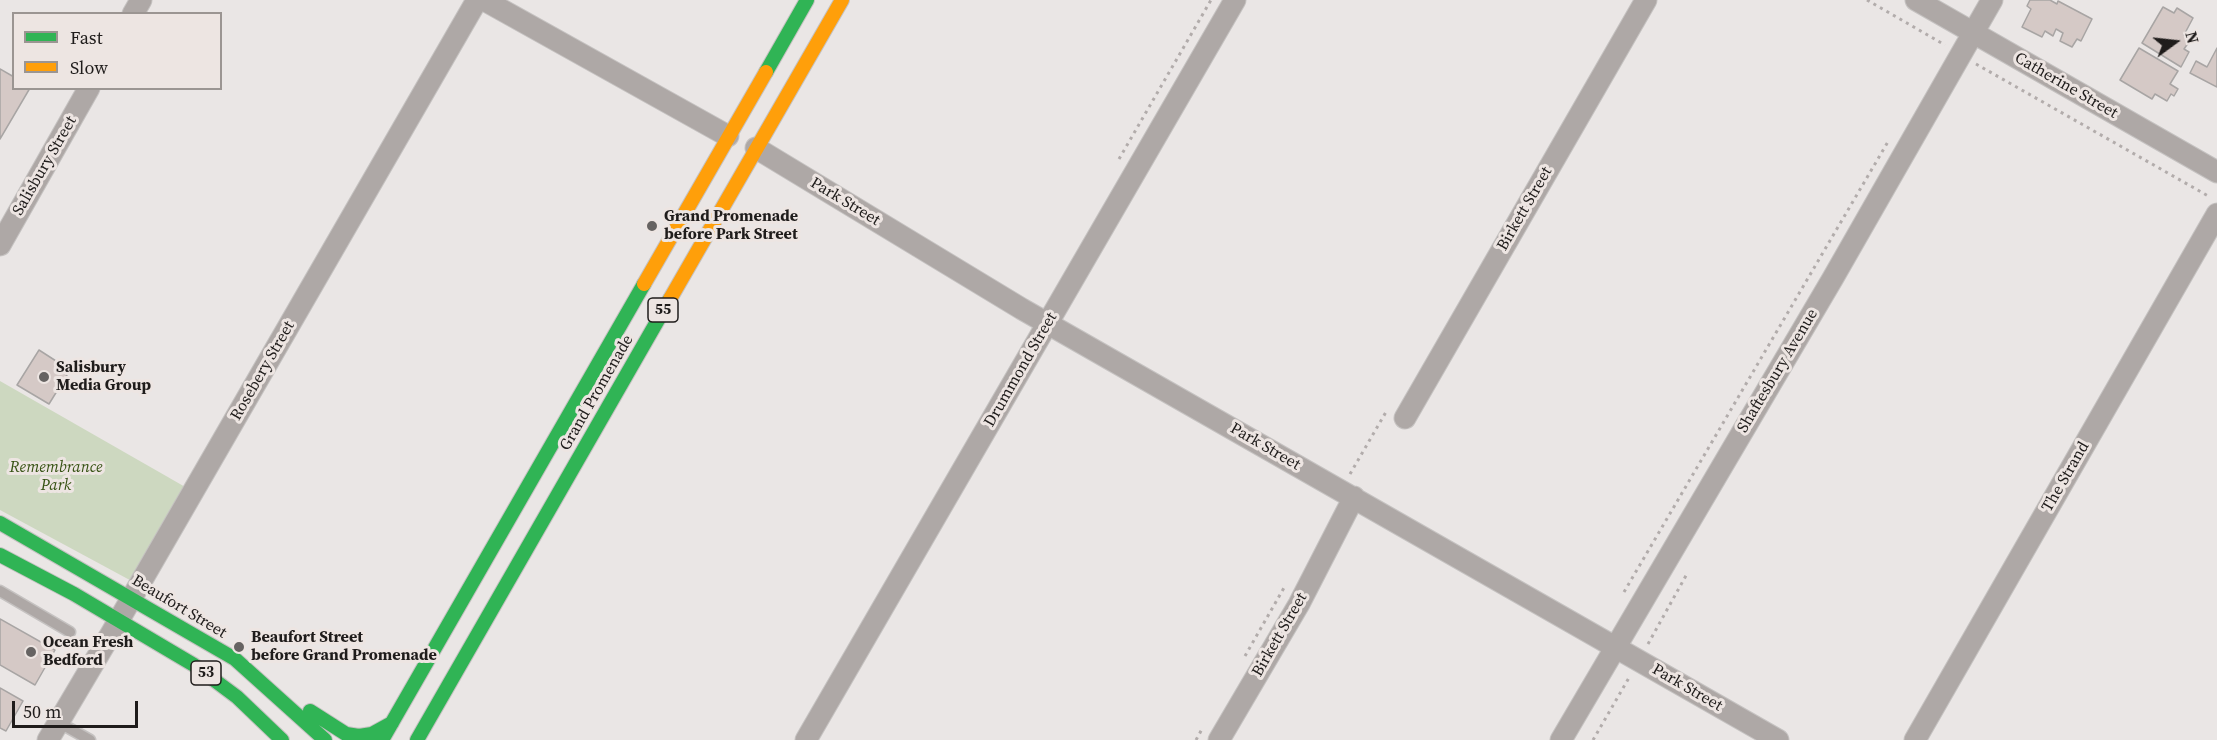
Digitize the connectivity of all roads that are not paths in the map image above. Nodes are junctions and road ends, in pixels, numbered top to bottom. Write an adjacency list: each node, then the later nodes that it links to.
1 (477, 0): 22 (street, Rosebery Street)
2 (484, 0): 11 (street)
3 (807, 0): 11 (main road, Grand Promenade / 55)
4 (842, 0): 12 (main road, Grand Promenade / 55)
5 (1236, 0): 16 (street, Drummond Street)
6 (1646, 0): 17 (street, Birkett Street)
7 (1916, 0): 9 (street, Catherine Street)
8 (1992, 0): 9 (street, Shaftesbury Avenue)
9 (1973, 33): 13 (street, Catherine Street); 25 (street, Shaftesbury Avenue)
10 (88, 90): 15 (street, Salisbury Street)
11 (728, 136): 27 (main road, Grand Promenade / 55)
12 (756, 148): 16 (street, Park Street); 33 (main road, Grand Promenade / 55)
13 (2217, 172)
14 (2217, 214): 38 (street, The Strand)
15 (0, 244)
16 (1048, 323): 18 (street, Park Street); 34 (street, Drummond Street)
17 (1404, 418)
18 (1354, 497): 25 (street, Park Street); 35 (street, Birkett Street)
19 (0, 523): 22 (main road, Beaufort Street / 53)
20 (0, 555): 23 (main road, 53)
21 (0, 591): 24 (lane)
22 (132, 598): 23 (street, Rosebery Street); 26 (main road, Beaufort Street / 53)
23 (119, 621): 28 (street, Rosebery Street); 30 (main road, 53)
24 (69, 632)
25 (1615, 647): 36 (street, Shaftesbury Avenue); 37 (street, Park Street)
26 (269, 689): 27 (main road); 31 (main road, Beaufort Street / 53)
27 (392, 723): 32 (main road, Grand Promenade / 55)
28 (53, 731): 29 (lane)
29 (90, 740)
30 (282, 740)
31 (325, 740)
32 (382, 740)
33 (417, 740)
34 (806, 740)
35 (1220, 740)
36 (1561, 740)
37 (1778, 740)
38 (1915, 740)

